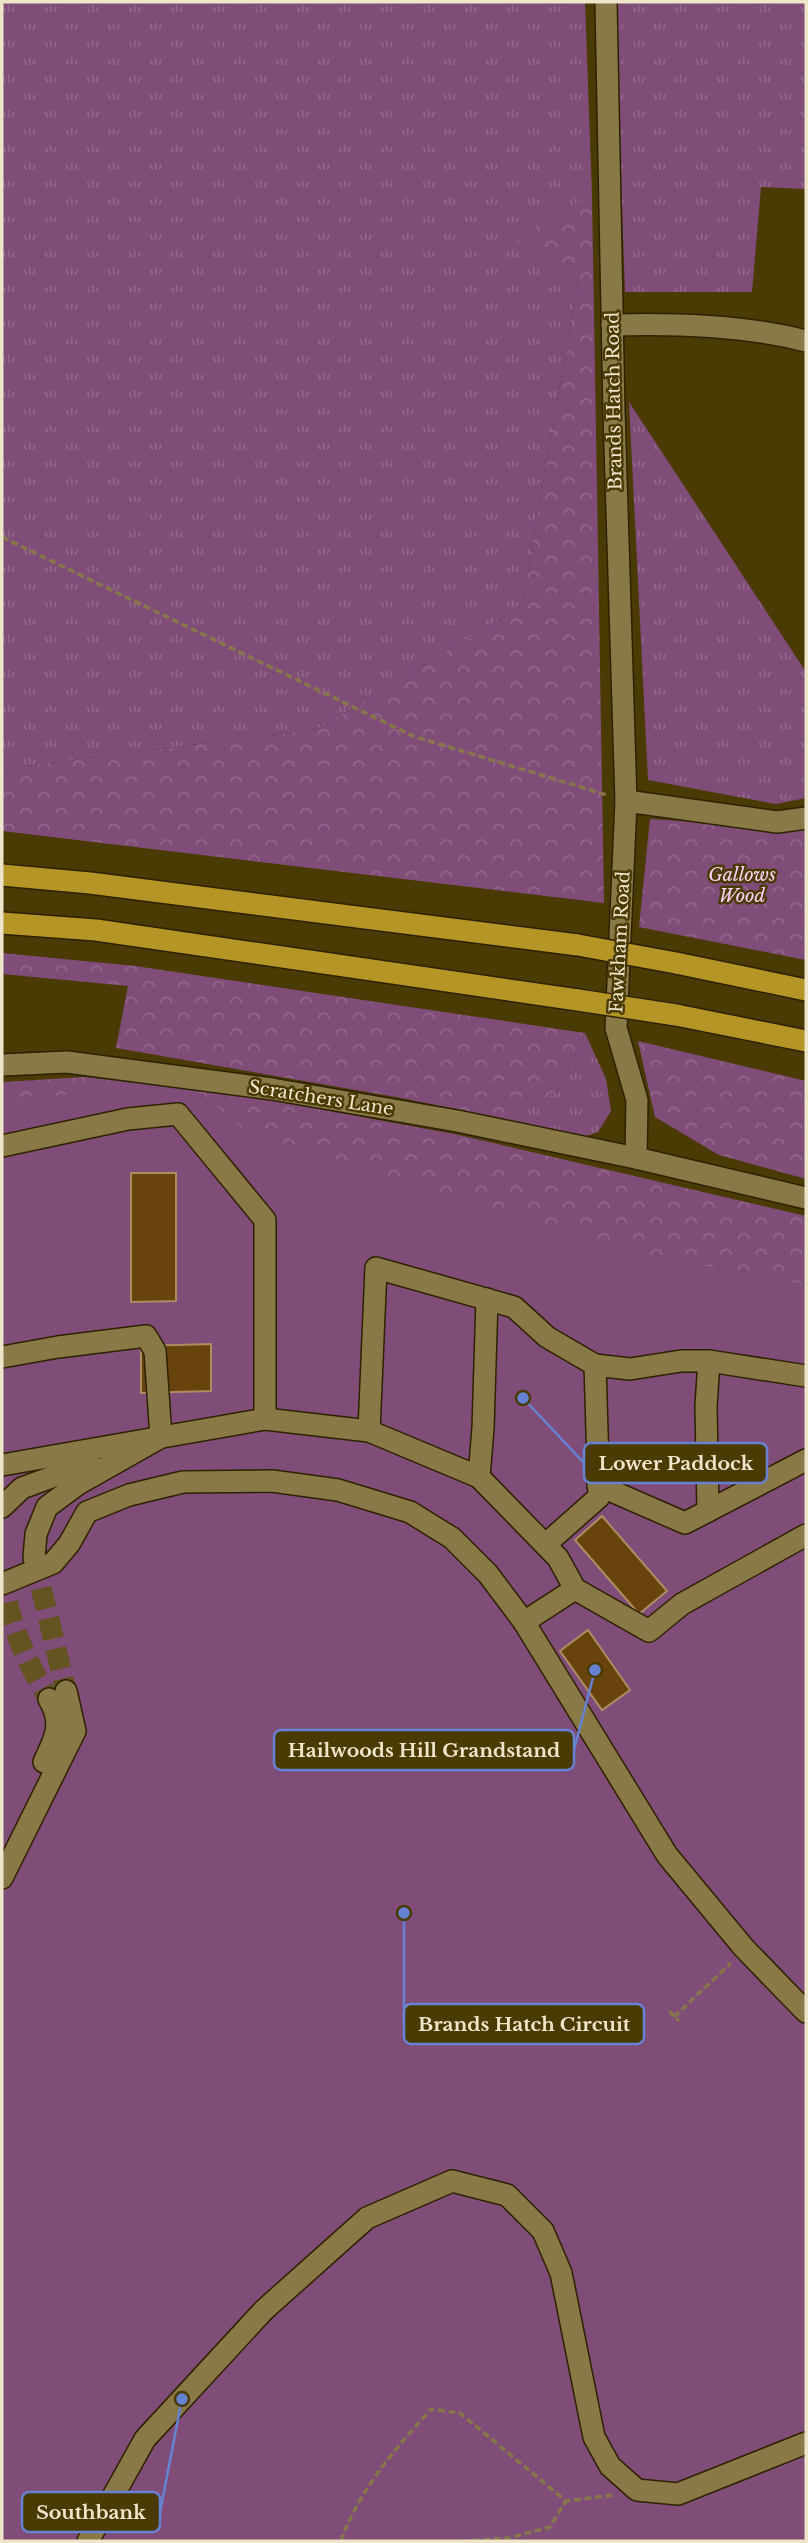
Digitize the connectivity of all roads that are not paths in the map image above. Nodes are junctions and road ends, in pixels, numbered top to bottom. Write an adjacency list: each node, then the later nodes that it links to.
1 (606, 2): 2 (street, Brands Hatch Road)
2 (612, 325): 3 (street); 4 (street, Brands Hatch Road)
3 (806, 341)
4 (626, 801): 5 (street); 12 (street, Fawkham Road)
5 (806, 818)
6 (2, 875): 8 (highway, bridge)
7 (2, 923): 9 (highway, bridge)
8 (806, 990)
9 (806, 1041)
10 (2, 1065): 12 (street, Scratchers Lane)
11 (2, 1146): 19 (street)
12 (636, 1158): 13 (street)
13 (806, 1198)
14 (488, 1298): 17 (street); 20 (street); 25 (street)
15 (2, 1357): 21 (street)
16 (709, 1361): 17 (street); 18 (street); 28 (street)
17 (595, 1365): 26 (street)
18 (806, 1376)
19 (265, 1419): 20 (street); 21 (street)
20 (369, 1431): 25 (street)
21 (161, 1437): 23 (street); 24 (street)
22 (806, 1460): 28 (street)
23 (2, 1465)
24 (110, 1465): 27 (street); 31 (street)
25 (479, 1476): 30 (street)
26 (598, 1486): 28 (street); 30 (street)
27 (2, 1507)
28 (708, 1511)
29 (806, 1535): 33 (street)
30 (546, 1544): 33 (street)
31 (34, 1558)
32 (2, 1584): 34 (street)
33 (575, 1588): 34 (street)
34 (524, 1622): 37 (street)
35 (2, 1849): 36 (street)
36 (2, 1878)
37 (806, 2012)
38 (806, 2443): 39 (street)
39 (88, 2541)

